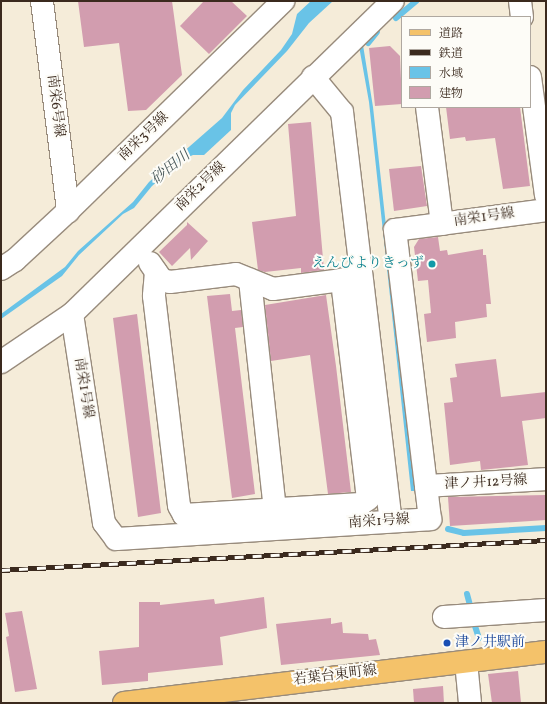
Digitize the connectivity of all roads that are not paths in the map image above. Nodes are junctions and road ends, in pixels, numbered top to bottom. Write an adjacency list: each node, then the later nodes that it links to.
1 (42, 1): 11 (street, 南栄6号線)
2 (283, 1): 11 (street, 南栄3号線)
3 (393, 1): 6 (street, 南栄2号線)
4 (520, 1): 5 (street)
5 (522, 16)
6 (313, 77): 13 (street, 南栄2号線); 16 (street)
7 (531, 84): 9 (street)
8 (427, 108): 12 (street)
9 (546, 196)
10 (546, 210): 12 (street, 南栄1号線)
11 (68, 211): 14 (street, 南栄3号線)
12 (442, 224): 21 (street, 南栄1号線)
13 (139, 247): 15 (street); 18 (street, 南栄2号線)
14 (1, 269)
15 (156, 272): 17 (street); 22 (street)
16 (352, 279): 17 (street); 22 (street); 23 (street)
17 (250, 280): 22 (street)
18 (72, 314): 19 (street, 南栄2号線); 23 (street, 南栄1号線)
19 (1, 362)
20 (546, 479): 21 (street, 津ノ井12号線)
21 (426, 486): 23 (street, 南栄1号線)
22 (275, 510)
23 (391, 521)
24 (546, 610): 25 (street)
25 (444, 617)
26 (546, 652): 27 (main road, 若葉台東町線)
27 (466, 662): 28 (main road, 若葉台東町線); 29 (street)
28 (124, 703)
29 (470, 703)

